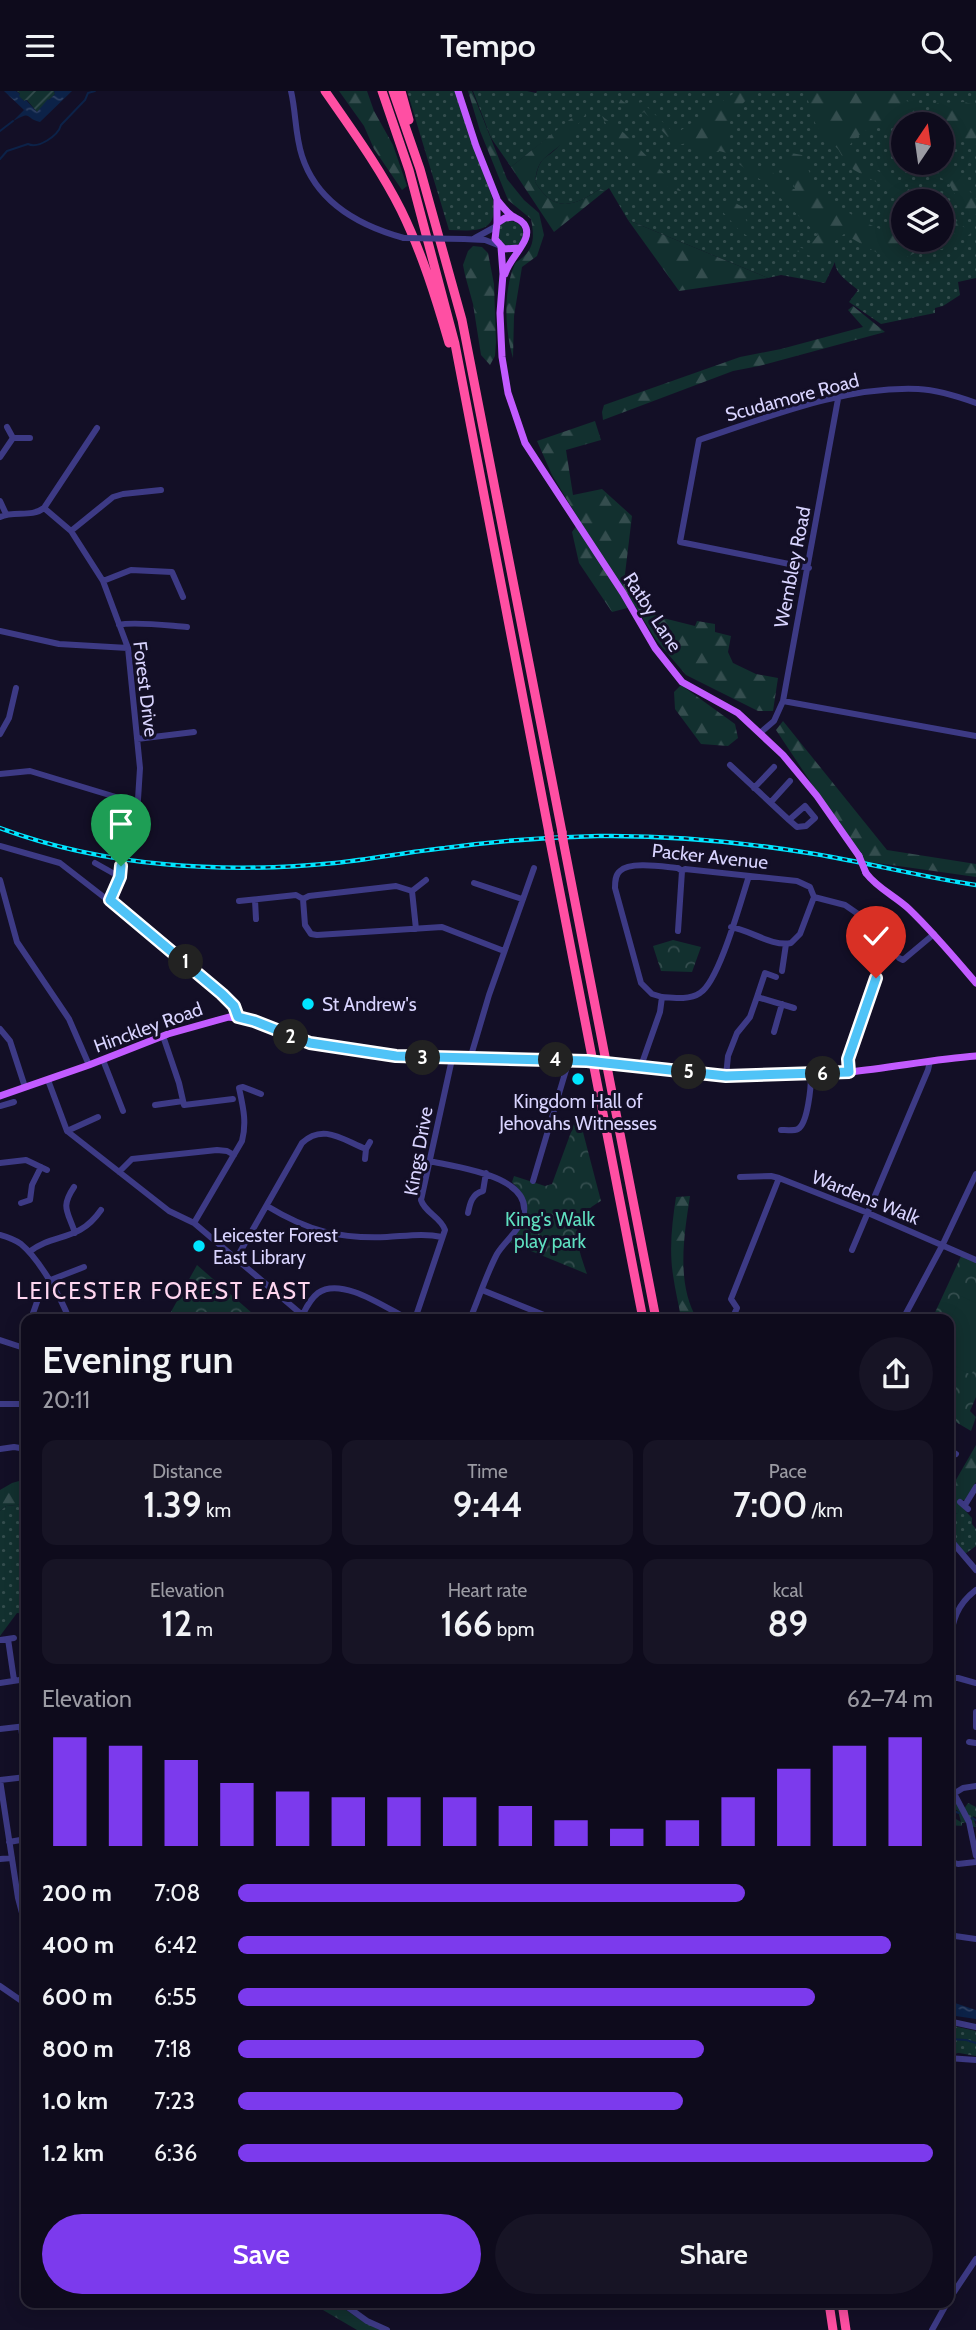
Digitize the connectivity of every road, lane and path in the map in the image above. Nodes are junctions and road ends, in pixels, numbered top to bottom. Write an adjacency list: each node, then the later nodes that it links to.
1 (291, 91): 11 (street, bridge)
2 (325, 91): 15 (highway)
3 (382, 91): 15 (highway)
4 (393, 91): 7 (highway)
5 (401, 91): 7 (highway)
6 (458, 91): 8 (main road)
7 (420, 169): 153 (highway)
8 (497, 199): 9 (main road); 10 (main road)
9 (513, 217): 10 (main road); 13 (main road)
10 (496, 225): 11 (street); 12 (main road)
11 (473, 239): 12 (street)
12 (499, 246): 13 (main road); 14 (main road, Ratby Lane)
13 (520, 248): 14 (main road, Ratby Lane)
14 (503, 282): 40 (main road, Ratby Lane)
15 (461, 382): 152 (highway)
16 (838, 399): 17 (street, Scudamore Road); 29 (street, Wembley Road); 29 (street, Scudamore Road)
17 (976, 403)
18 (7, 427): 20 (street)
19 (97, 428): 25 (street)
20 (13, 438): 21 (street); 22 (street)
21 (30, 438)
22 (0, 457)
23 (161, 490): 27 (street)
24 (0, 501): 26 (street)
25 (44, 508): 26 (street); 27 (street, Forest Drive)
26 (3, 516)
27 (71, 531): 31 (street, Forest Drive)
28 (174, 563): 30 (street)
29 (808, 568): 38 (street, Wembley Road)
30 (172, 572): 31 (street); 32 (street)
31 (103, 581): 33 (street, Forest Drive)
32 (183, 597)
33 (119, 625): 34 (street); 36 (street, Forest Drive)
34 (187, 627)
35 (0, 631): 36 (street)
36 (128, 648): 43 (street, Forest Drive)
37 (16, 688): 41 (street)
38 (783, 701): 40 (street, Wembley Road); 42 (street)
39 (194, 732): 43 (street)
40 (760, 733): 73 (main road, Ratby Lane, bridge)
41 (0, 734)
42 (976, 736)
43 (137, 739): 50 (street, Forest Drive)
44 (730, 765): 48 (street)
45 (774, 767): 48 (street)
46 (0, 774): 50 (street)
47 (790, 781): 49 (street)
48 (754, 787): 49 (street)
49 (771, 803): 51 (street)
50 (139, 804): 57 (street, Forest Drive, bridge)
51 (789, 820)
52 (0, 846): 65 (street)
53 (95, 863): 57 (street)
54 (534, 868): 64 (street)
55 (681, 871): 56 (street, Packer Avenue); 72 (street); 81 (street, Packer Avenue)
56 (749, 876): 62 (street, Packer Avenue); 70 (street)
57 (120, 877): 65 (street, Forest Drive)
58 (0, 880): 95 (street)
59 (426, 880): 61 (street)
60 (474, 883): 64 (street)
61 (411, 891): 63 (street); 71 (street)
62 (814, 897): 69 (street, Packer Avenue); 74 (street)
63 (303, 899): 66 (street); 71 (street)
64 (522, 899): 75 (street)
65 (110, 900): 85 (street)
66 (255, 900): 67 (street); 68 (street)
67 (239, 901)
68 (254, 915)
69 (874, 925)
70 (731, 927): 74 (street); 81 (street)
71 (416, 929): 75 (street)
72 (678, 931)
73 (934, 934): 76 (street); 80 (main road, Ratby Lane)
74 (786, 944): 77 (street)
75 (504, 951): 91 (street)
76 (900, 958)
77 (782, 971)
78 (776, 977): 82 (street)
79 (876, 978): 97 (street)
80 (976, 983)
81 (662, 997): 96 (street)
82 (757, 997): 83 (street); 99 (street)
83 (782, 1005): 84 (street); 87 (street)
84 (794, 1008)
85 (238, 1017): 88 (main road, Hinckley Road); 90 (main road, Hinckley Road)
86 (0, 1029): 101 (street)
87 (774, 1032)
88 (163, 1036): 92 (main road, Hinckley Road); 105 (street)
89 (976, 1056): 94 (main road, Hinckley Road)
90 (452, 1059): 91 (main road, Hinckley Road); 117 (street, Kings Drive)
91 (470, 1059): 93 (main road, Hinckley Road)
92 (103, 1060): 95 (main road, Hinckley Road); 108 (street)
93 (572, 1060): 96 (main road, Hinckley Road, bridge); 124 (street)
94 (930, 1061): 97 (main road, Hinckley Road); 129 (street)
95 (89, 1065): 100 (main road, Hinckley Road)
96 (641, 1066): 99 (main road, Hinckley Road)
97 (849, 1072): 98 (main road, Hinckley Road)
98 (811, 1075): 99 (main road, Hinckley Road); 111 (street)
99 (726, 1076)
100 (48, 1080): 101 (main road, Hinckley Road); 112 (street)
101 (25, 1087): 103 (main road, Hinckley Road)
102 (261, 1094): 115 (street)
103 (0, 1095)
104 (233, 1099): 105 (street)
105 (183, 1101): 106 (street)
106 (155, 1105)
107 (0, 1107): 109 (street)
108 (123, 1111)
109 (10, 1113)
110 (98, 1117): 112 (street)
111 (781, 1130)
112 (67, 1131): 119 (street)
113 (370, 1142): 114 (street)
114 (366, 1149): 116 (street); 127 (street)
115 (234, 1155): 119 (street); 131 (street)
116 (365, 1159)
117 (429, 1161): 120 (street); 134 (street, Kings Drive)
118 (0, 1163): 126 (street)
119 (119, 1172): 131 (street)
120 (486, 1173): 128 (street); 142 (street)
121 (976, 1174): 135 (street)
122 (740, 1177): 123 (street, Wardens Walk)
123 (779, 1178): 129 (street, Wardens Walk); 154 (street)
124 (533, 1181)
125 (74, 1187): 132 (street)
126 (21, 1203)
127 (267, 1206): 134 (street); 138 (street)
128 (468, 1213)
129 (867, 1213): 135 (street, Wardens Walk); 136 (street)
130 (100, 1216): 132 (street)
131 (194, 1223): 138 (street)
132 (75, 1233): 137 (street)
133 (0, 1235): 137 (street)
134 (442, 1237): 149 (street)
135 (942, 1246): 139 (street, Wardens Walk); 155 (street)
136 (852, 1250)
137 (29, 1252): 141 (street)
138 (236, 1259): 146 (street)
139 (976, 1260)
140 (84, 1267): 141 (street)
141 (48, 1281): 145 (street)
142 (482, 1290): 150 (street); 151 (street)
143 (38, 1300): 144 (street)
144 (33, 1314)
145 (66, 1314)
146 (300, 1314)
147 (306, 1314): 148 (street)
148 (398, 1314)
149 (417, 1314)
150 (472, 1314)
151 (542, 1314)
152 (641, 1314)
153 (655, 1314)
154 (734, 1314)
155 (906, 1314)
156 (1, 1343): 157 (street)
157 (21, 1347)
158 (21, 1403): 159 (street)
159 (0, 1404)
160 (21, 1448): 161 (street)
161 (0, 1449)
162 (976, 1487): 163 (street)
163 (964, 1505)
164 (954, 1544): 165 (street)
165 (976, 1570)
166 (976, 1590): 167 (street)
167 (956, 1612): 168 (street)
168 (954, 1621)
169 (7, 1639): 172 (street)
170 (954, 1676): 174 (street)
171 (21, 1679): 172 (street)
172 (14, 1680): 173 (street)
173 (0, 1682)
174 (976, 1683)
175 (976, 1712): 177 (street)
176 (21, 1726): 178 (street)
177 (976, 1727)
178 (0, 1729)
179 (21, 1777): 180 (street)
180 (0, 1780): 183 (street)
181 (976, 1786): 182 (street)
182 (955, 1793): 186 (street)
183 (3, 1821): 185 (street)
184 (21, 1840): 185 (street)
185 (9, 1842): 187 (street)
186 (976, 1856)
187 (12, 1858): 188 (street); 191 (street)
188 (0, 1859)
189 (976, 1862): 190 (street)
190 (954, 1863)
191 (17, 1892): 192 (street); 193 (street)
192 (21, 1892)
193 (21, 1908)
194 (954, 1936): 195 (street)
195 (976, 1939)
196 (0, 1986): 197 (street)
197 (21, 2001)
198 (954, 2022): 199 (street)
199 (975, 2026)
200 (954, 2058): 201 (street)
201 (976, 2060)
202 (976, 2259): 203 (street)
203 (954, 2293)
204 (349, 2308): 208 (street)
205 (830, 2308): 209 (highway)
206 (843, 2308): 210 (highway)
207 (945, 2308): 211 (street)
208 (387, 2330)
209 (833, 2330)
210 (846, 2330)
211 (932, 2330)

